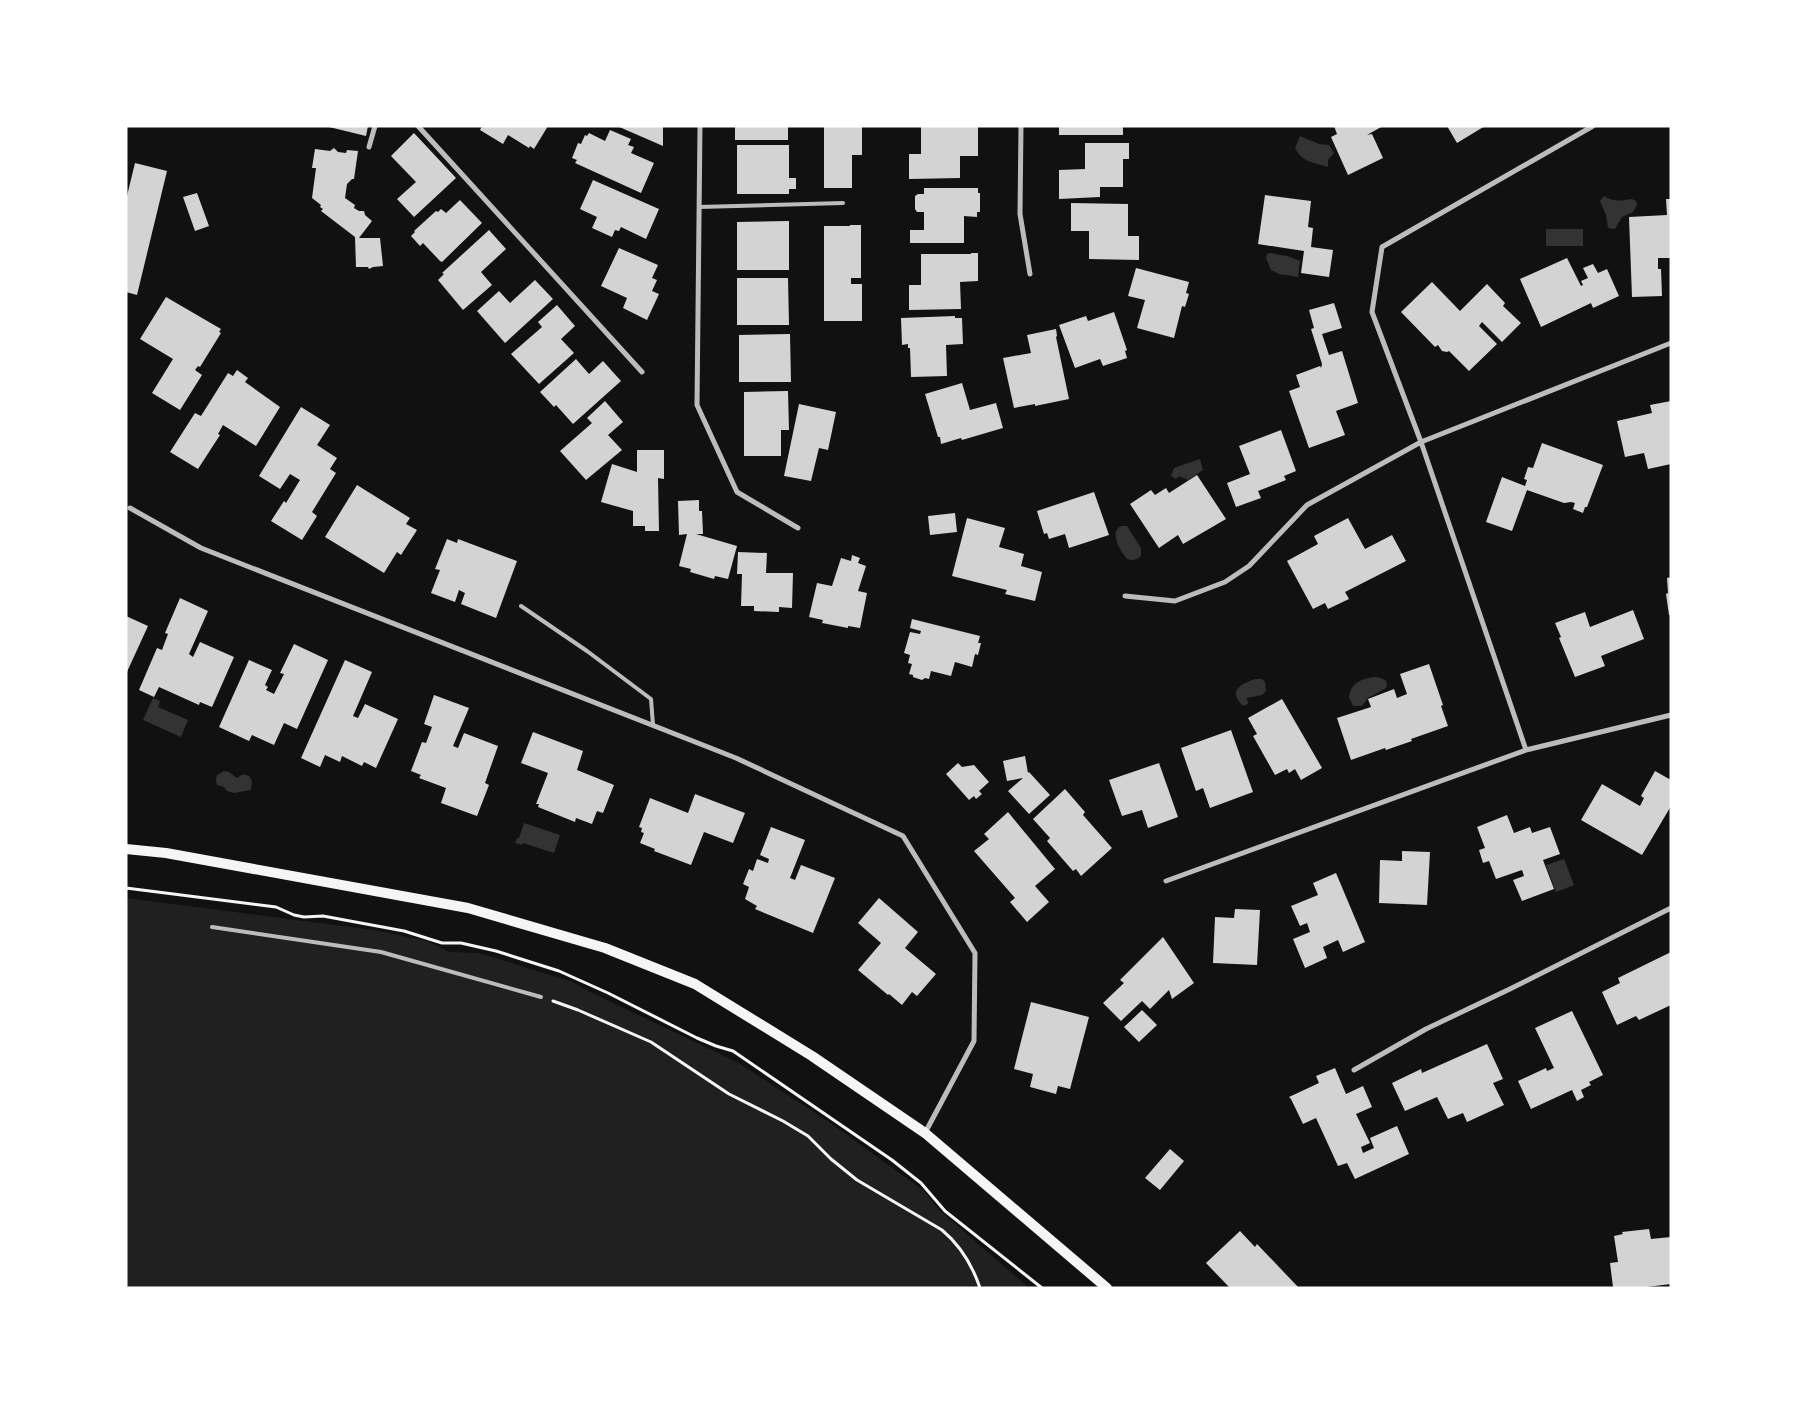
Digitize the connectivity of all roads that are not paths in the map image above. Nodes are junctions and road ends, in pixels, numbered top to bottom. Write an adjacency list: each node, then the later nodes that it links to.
1 (375, 126): 6 (street)
2 (418, 126): 11 (street)
3 (700, 126): 8 (street)
4 (1021, 126): 9 (street)
5 (1593, 126): 12 (street)
6 (369, 147)
7 (843, 203): 8 (lane)
8 (699, 207): 14 (street)
9 (1030, 274)
10 (1671, 343): 12 (street)
11 (642, 372)
12 (1421, 442): 15 (street); 19 (street)
13 (130, 508): 18 (street)
14 (798, 528)
15 (1125, 596)
16 (521, 606): 18 (lane)
17 (1671, 715): 19 (street)
18 (653, 726): 26 (street)
19 (1526, 750): 21 (street)
20 (126, 850): 26 (main road)
21 (1166, 881)
22 (1671, 908): 25 (street)
23 (212, 927): 24 (lane)
24 (541, 997)
25 (1354, 1070)
26 (926, 1132): 27 (main road)
27 (1106, 1288)

